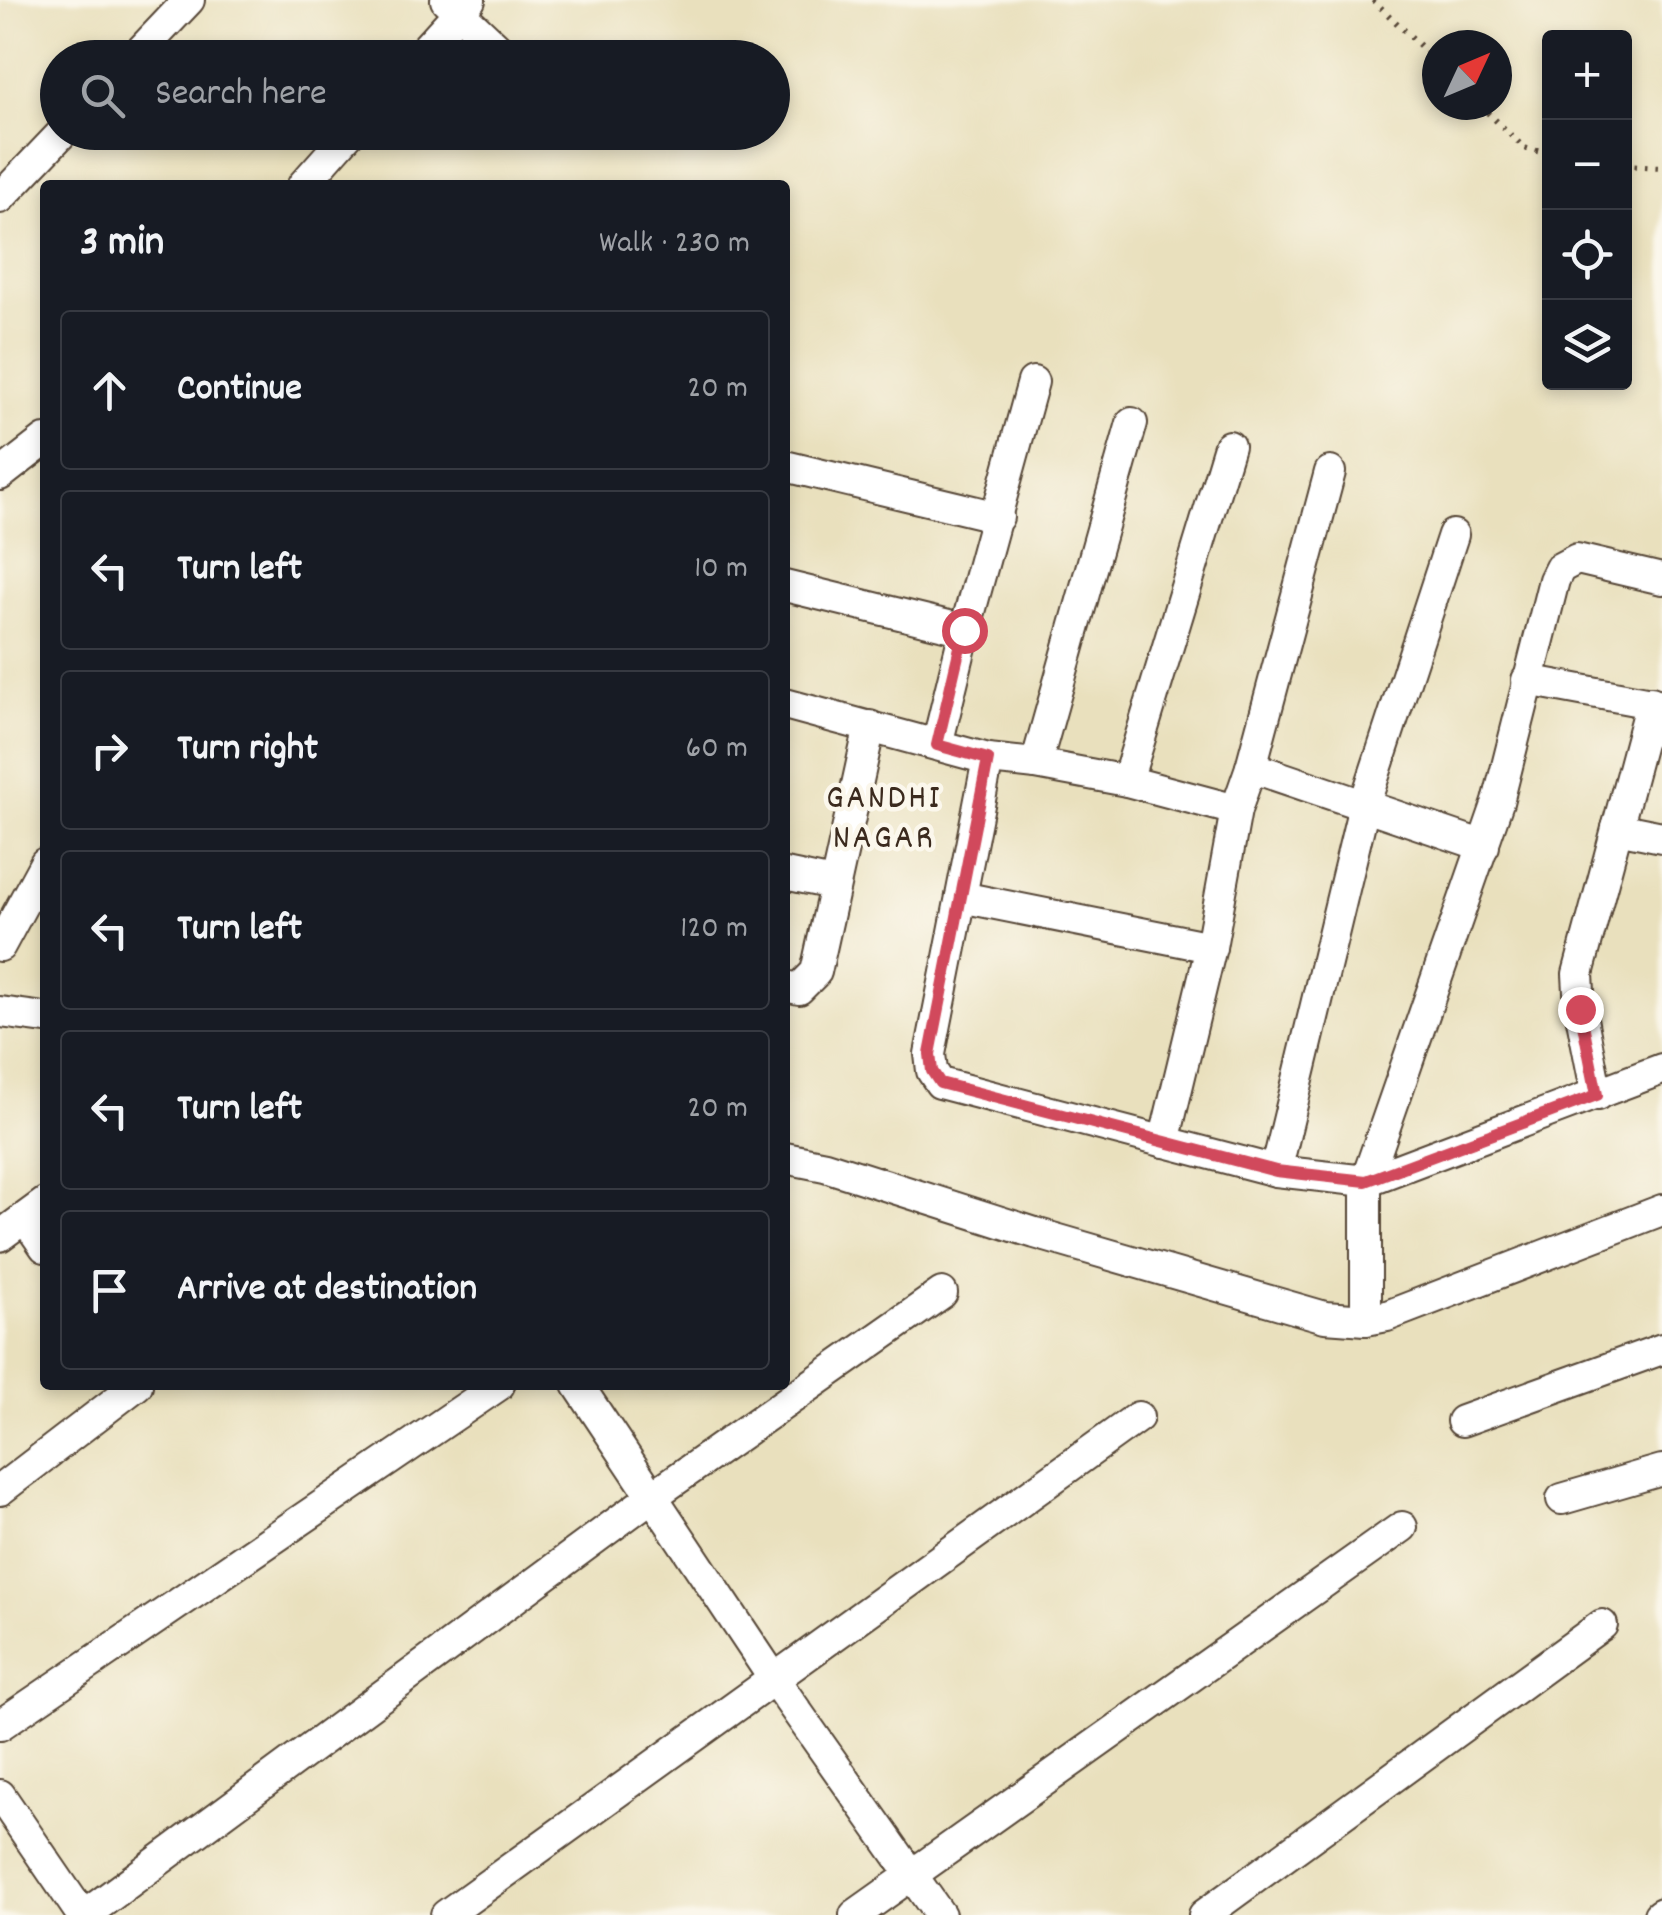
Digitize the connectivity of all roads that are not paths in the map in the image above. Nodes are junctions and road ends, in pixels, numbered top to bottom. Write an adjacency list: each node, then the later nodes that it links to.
1 (189, 0): 3 (street)
2 (458, 4): 4 (street); 5 (street)
3 (151, 40)
4 (431, 40)
5 (491, 40)
6 (45, 150): 9 (street)
7 (334, 150): 8 (street)
8 (307, 180)
9 (0, 198)
10 (1033, 382): 17 (street)
11 (1132, 423): 28 (street)
12 (40, 444): 16 (street)
13 (1230, 446): 30 (street)
14 (790, 467): 17 (street)
15 (1330, 472): 29 (street)
16 (0, 475)
17 (998, 517): 21 (street)
18 (1453, 535): 31 (street)
19 (1662, 579): 22 (street)
20 (790, 587): 21 (street)
21 (964, 630): 26 (street)
22 (1526, 680): 23 (street); 35 (street)
23 (1656, 704): 33 (street)
24 (790, 705): 25 (street)
25 (870, 726): 26 (street); 37 (street)
26 (937, 745): 27 (street)
27 (988, 759): 28 (street); 38 (street)
28 (1036, 764): 30 (street)
29 (1251, 767): 31 (street); 32 (street)
30 (1127, 781): 32 (street)
31 (1364, 806): 35 (street); 49 (street)
32 (1236, 810): 41 (street)
33 (1617, 828): 34 (street); 46 (street)
34 (1662, 837)
35 (1484, 846): 50 (street)
36 (790, 875): 37 (street)
37 (833, 884): 42 (street)
38 (961, 897): 41 (street); 47 (street)
39 (36, 901): 40 (street)
40 (0, 946)
41 (1211, 947): 47 (street)
42 (790, 987)
43 (0, 1012): 44 (street)
44 (40, 1017)
45 (1662, 1069): 46 (street)
46 (1597, 1095): 50 (street)
47 (1164, 1142): 49 (street)
48 (790, 1159): 55 (street)
49 (1276, 1171): 50 (street)
50 (1366, 1181): 55 (street)
51 (1662, 1210): 55 (street)
52 (23, 1219): 53 (street)
53 (40, 1241)
54 (942, 1293): 64 (street)
55 (1366, 1320)
56 (1662, 1350): 61 (street)
57 (130, 1390): 63 (street)
58 (492, 1390): 69 (street)
59 (581, 1390): 64 (street)
60 (1138, 1417): 68 (street)
61 (1462, 1420)
62 (1662, 1470): 65 (street)
63 (0, 1490)
64 (654, 1495): 68 (street); 72 (street)
65 (1562, 1500)
66 (1402, 1527): 71 (street)
67 (1602, 1625): 76 (street)
68 (774, 1679): 71 (street); 73 (street)
69 (0, 1725)
70 (0, 1795): 72 (street)
71 (912, 1875): 74 (street); 75 (street)
72 (83, 1915)
73 (446, 1915)
74 (855, 1915)
75 (940, 1915)
76 (1204, 1915)

